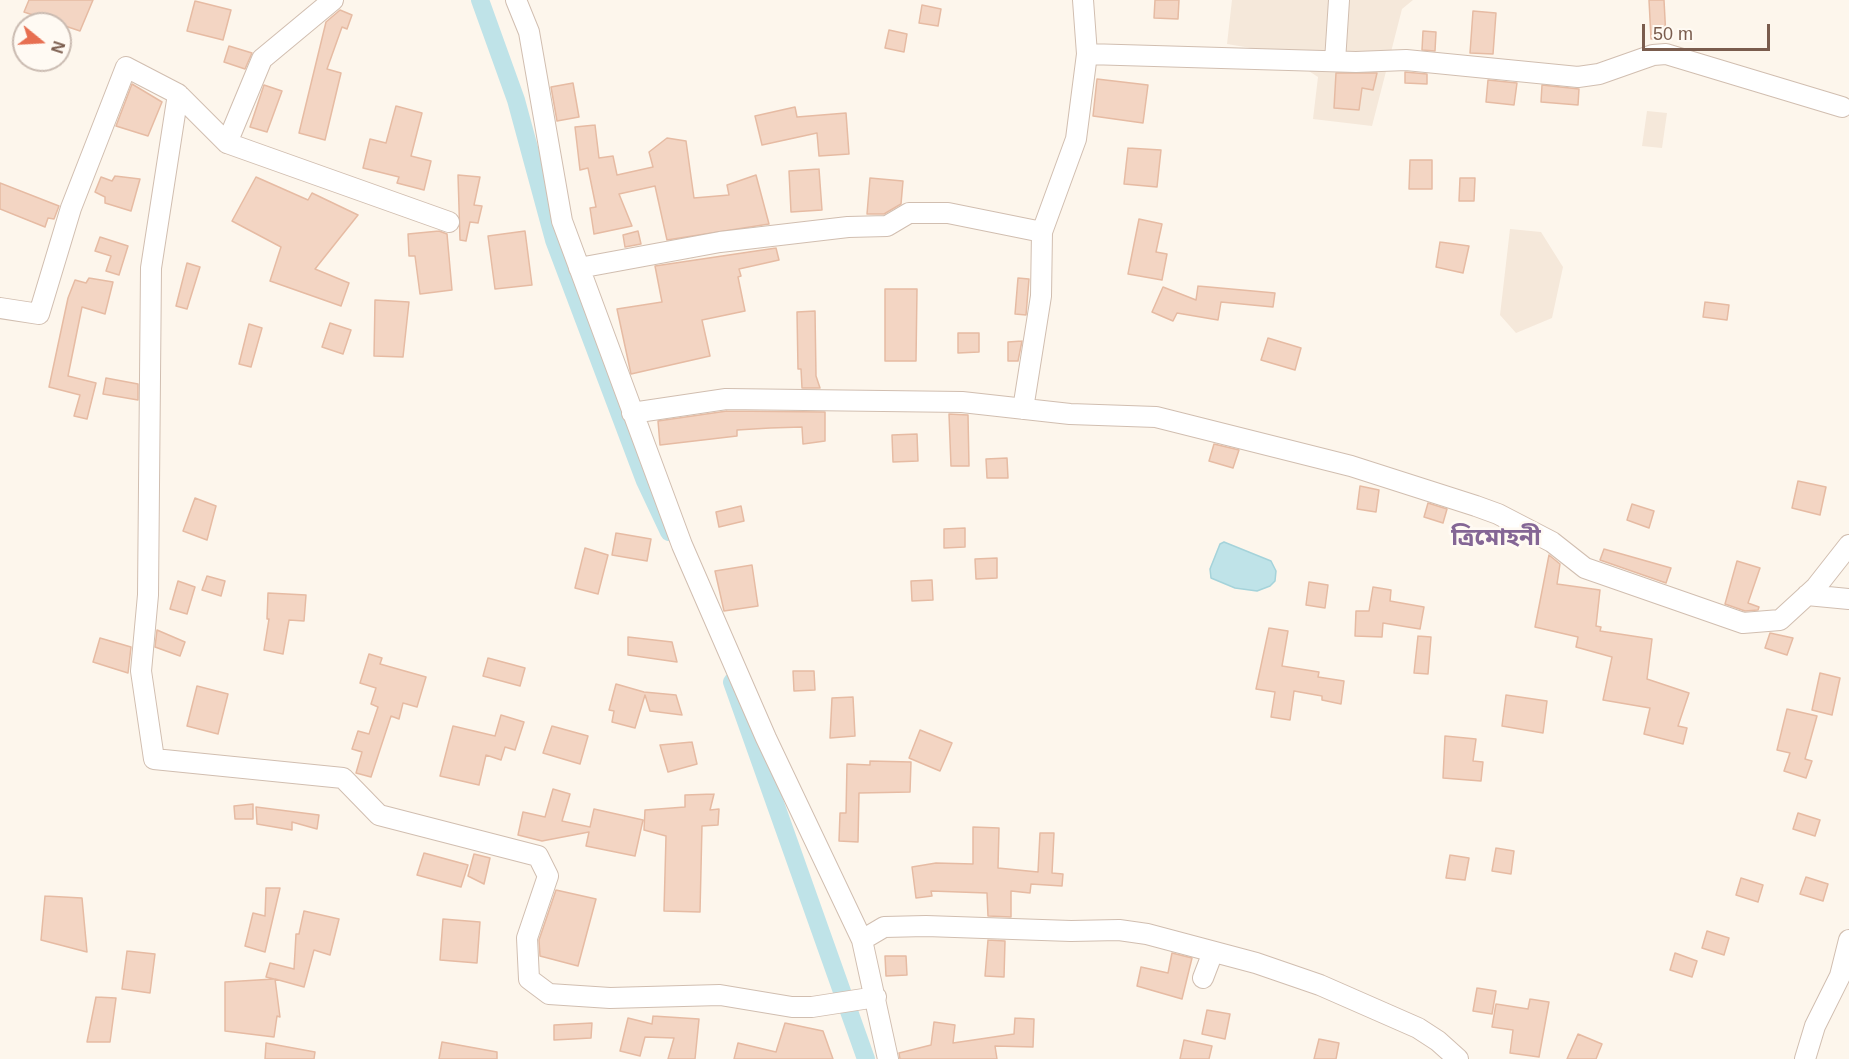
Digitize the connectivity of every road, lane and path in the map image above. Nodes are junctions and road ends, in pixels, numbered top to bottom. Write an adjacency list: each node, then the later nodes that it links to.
1 (333, 0): 9 (street)
2 (516, 0): 12 (street)
3 (1083, 0): 5 (street)
4 (1339, 0): 6 (street)
5 (1087, 54): 6 (street); 11 (street)
6 (1335, 61): 8 (street)
7 (178, 94): 9 (street); 13 (street); 23 (street)
8 (1842, 107)
9 (227, 143): 10 (street)
10 (449, 222)
11 (1042, 232): 12 (street); 14 (street)
12 (579, 268): 15 (street)
13 (0, 308)
14 (1023, 409): 15 (street); 17 (street)
15 (632, 412): 19 (street)
16 (1849, 545): 17 (street)
17 (1807, 595): 18 (street)
18 (1849, 599)
19 (862, 940): 21 (street); 23 (street)
20 (1849, 940): 26 (street)
21 (1213, 952): 22 (street); 25 (street)
22 (1203, 978)
23 (870, 998): 24 (street)
24 (888, 1059)
25 (1458, 1059)
26 (1805, 1059)

